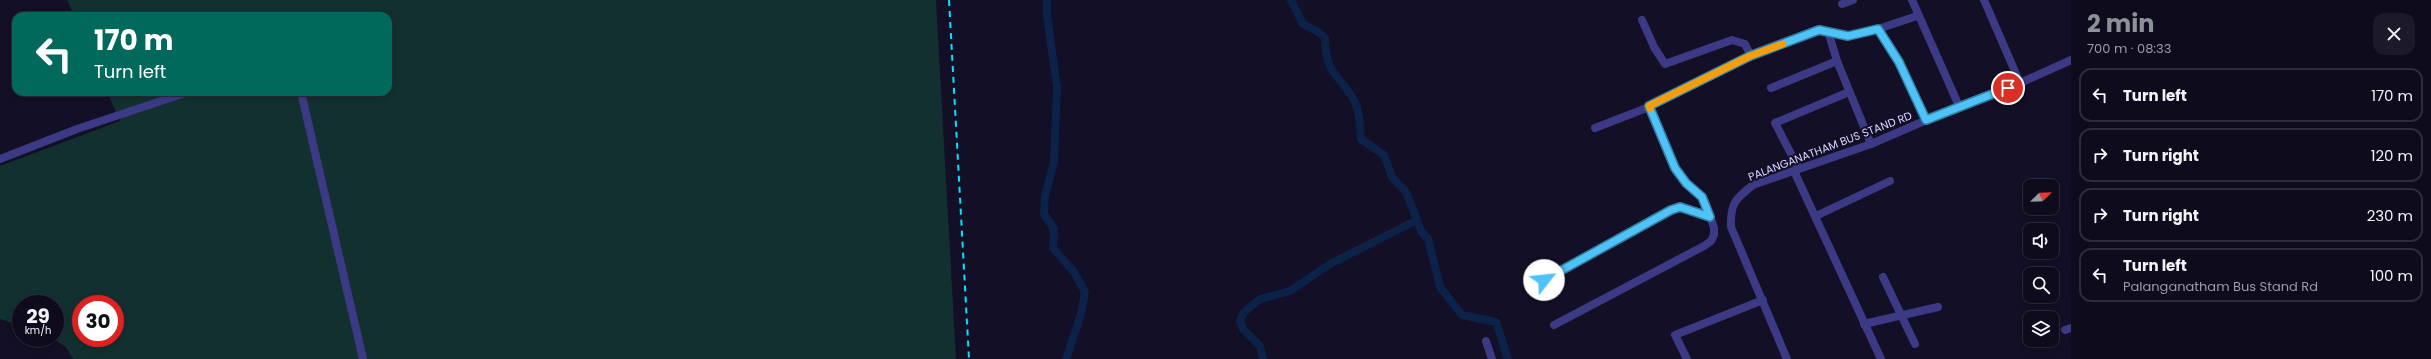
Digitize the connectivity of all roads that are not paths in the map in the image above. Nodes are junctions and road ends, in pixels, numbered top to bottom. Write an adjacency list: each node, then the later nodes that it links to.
1 (1853, 0): 4 (street)
2 (1912, 0): 5 (street)
3 (1984, 0): 12 (street)
4 (1842, 4)
5 (1918, 16): 7 (street); 18 (street)
6 (1642, 20): 9 (street)
7 (1878, 29): 8 (street); 19 (street)
8 (1828, 31): 9 (street); 11 (street)
9 (1750, 56): 17 (street)
10 (2071, 60): 12 (street, PALANGANATHAM BUS STAND RD)
11 (1836, 61): 13 (street); 14 (street)
12 (2020, 83): 18 (street, PALANGANATHAM BUS STAND RD)
13 (1771, 88)
14 (1849, 92): 21 (street); 23 (street)
15 (176, 96): 22 (street)
16 (302, 96): 36 (street)
17 (1649, 106): 20 (street); 26 (street)
18 (1959, 106): 19 (street, PALANGANATHAM BUS STAND RD)
19 (1926, 120): 21 (street, PALANGANATHAM BUS STAND RD)
20 (1595, 128)
21 (1871, 144): 23 (street, PALANGANATHAM BUS STAND RD)
22 (0, 159)
23 (1796, 170): 25 (street); 29 (street, PALANGANATHAM BUS STAND RD)
24 (1890, 181): 25 (street)
25 (1816, 216): 32 (street)
26 (1710, 217): 28 (street); 33 (street)
27 (1884, 277): 31 (street)
28 (1544, 280)
29 (1763, 300): 38 (street); 39 (street, PALANGANATHAM BUS STAND RD)
30 (1938, 307): 31 (street)
31 (1902, 316): 32 (street); 35 (street)
32 (1864, 324): 40 (street)
33 (1554, 325)
34 (1486, 341): 37 (street)
35 (1915, 344)
36 (364, 359)
37 (1492, 359)
38 (1687, 359)
39 (1788, 359)
40 (1881, 359)

